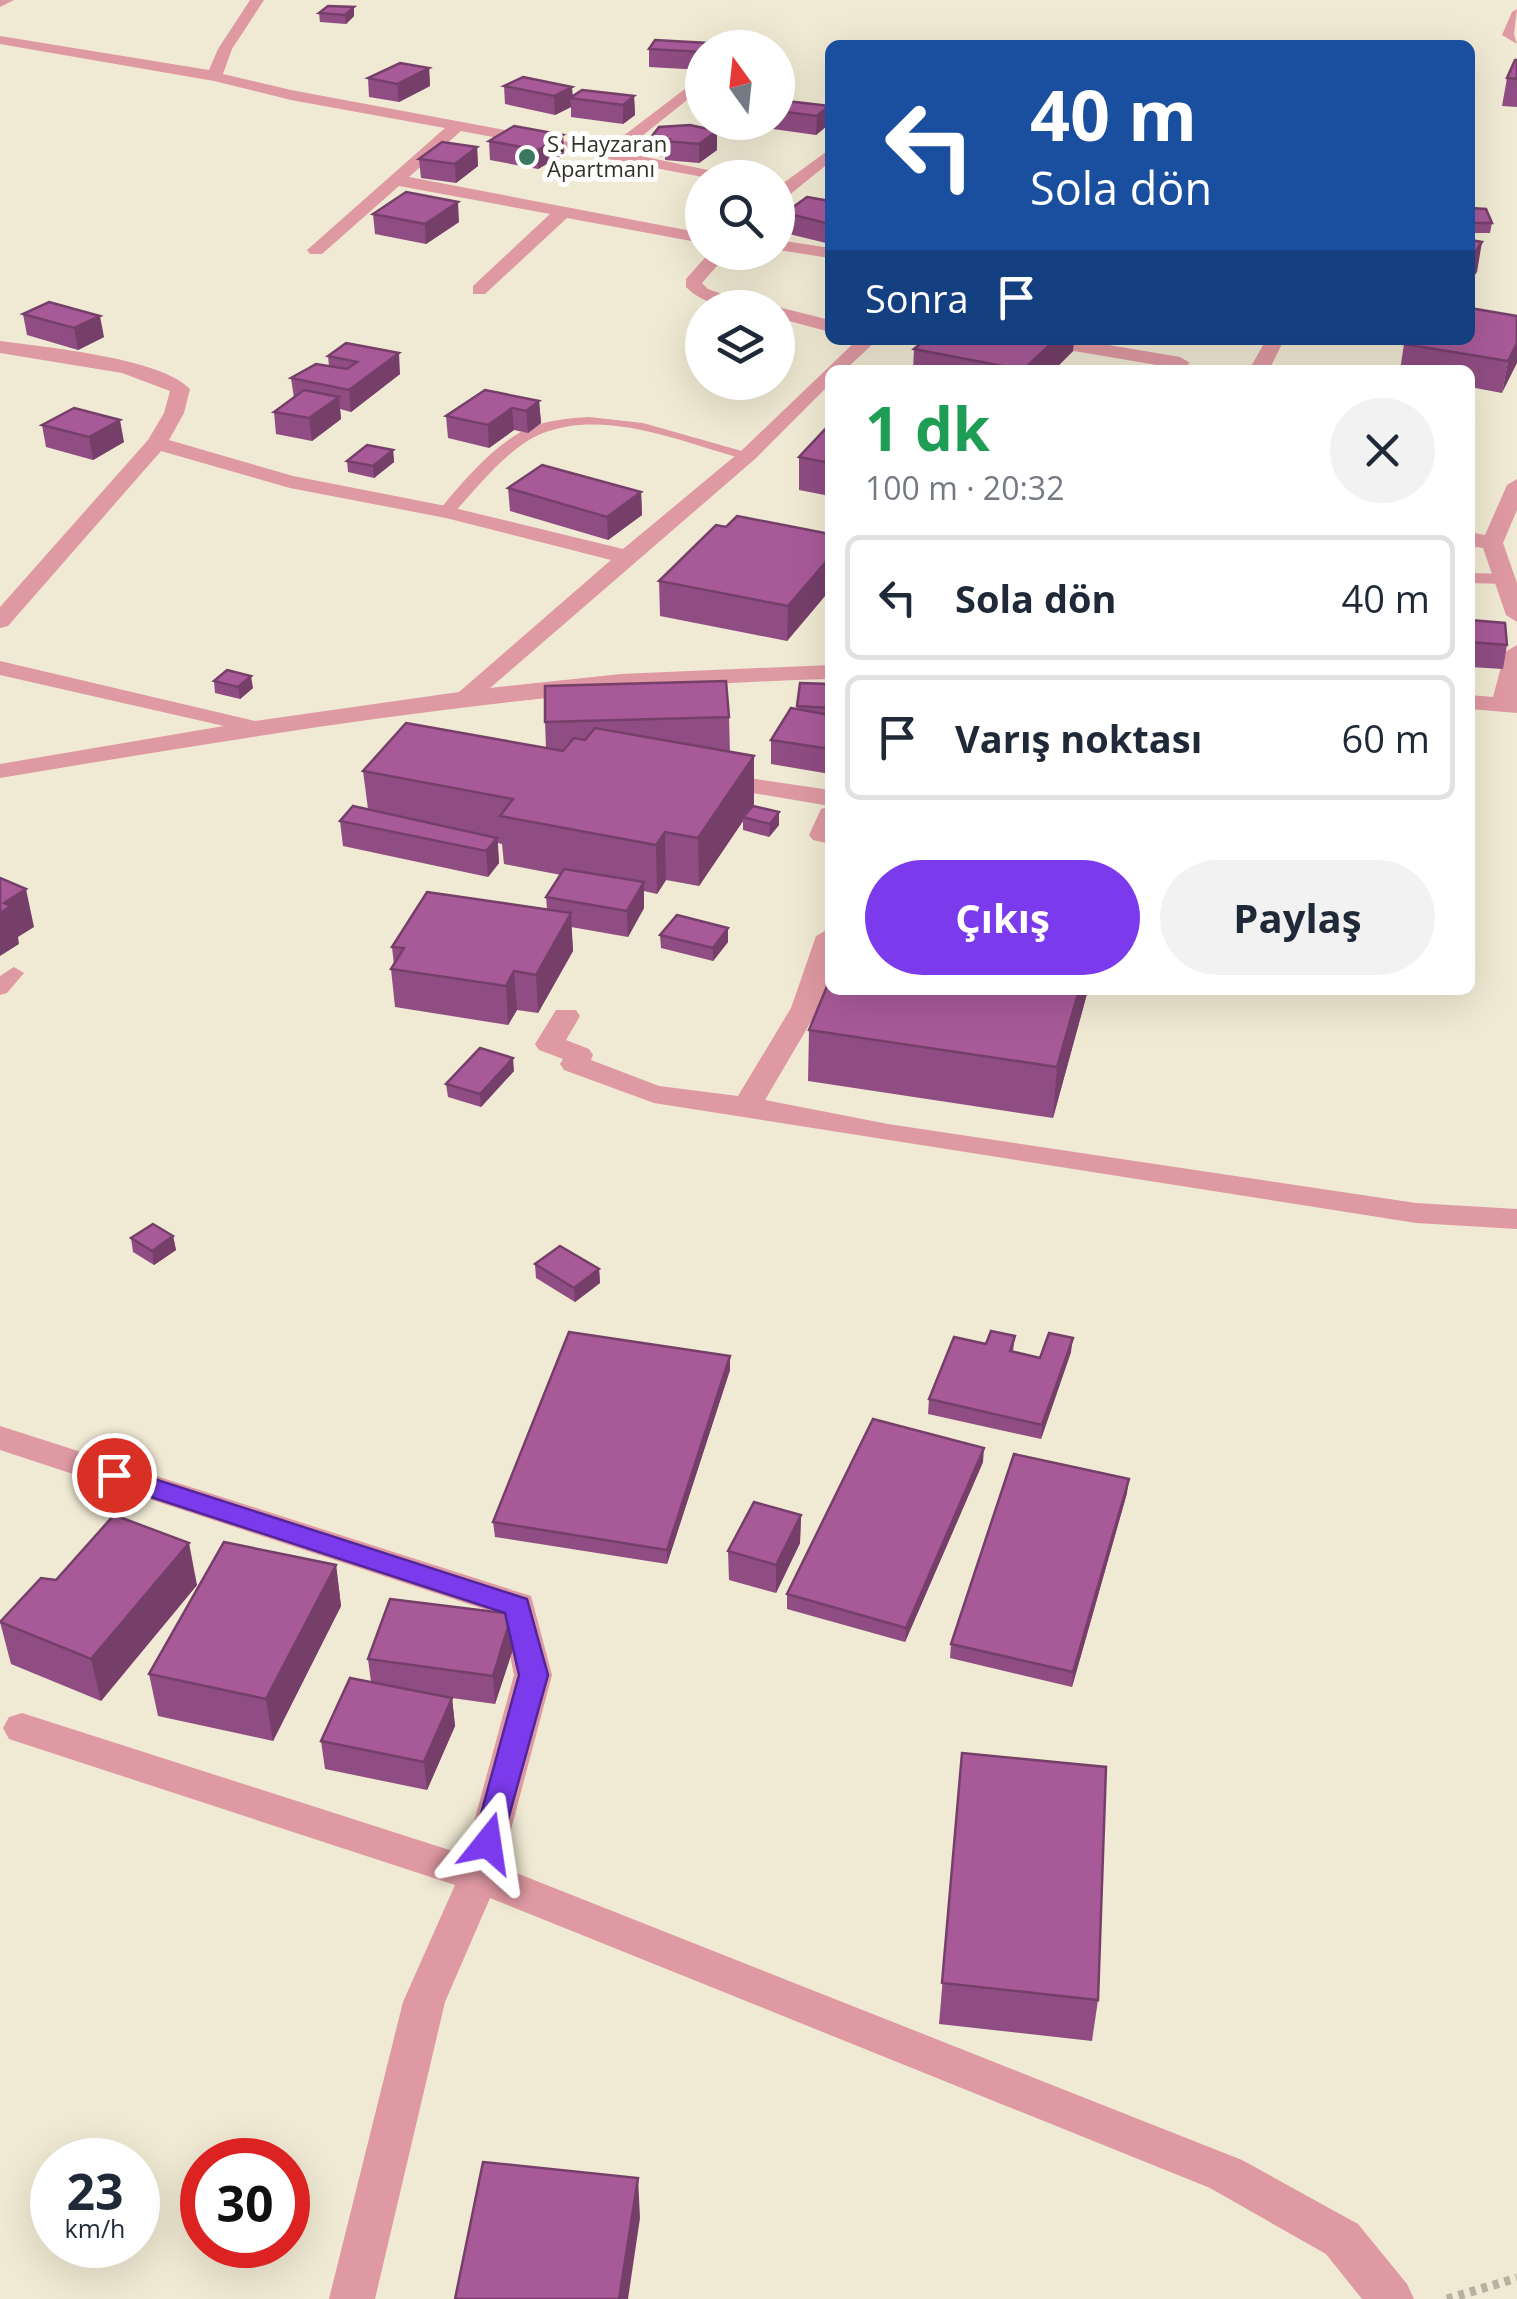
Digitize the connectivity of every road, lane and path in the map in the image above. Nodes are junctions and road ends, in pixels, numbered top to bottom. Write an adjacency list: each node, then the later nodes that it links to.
1 (257, 0): 5 (street)
2 (1517, 12): 4 (lane)
3 (0, 40): 5 (street)
4 (1517, 41)
5 (214, 76): 7 (street)
6 (685, 94): 8 (street)
7 (457, 126): 8 (street); 11 (street)
8 (609, 154): 10 (street)
9 (825, 158): 12 (street)
10 (685, 168)
11 (396, 180): 13 (street); 16 (street)
12 (795, 181)
13 (563, 212): 14 (street); 19 (street)
14 (685, 235)
15 (795, 248): 17 (street)
16 (316, 250)
17 (825, 252)
18 (704, 270): 20 (street)
19 (479, 290)
20 (699, 290)
21 (795, 317): 22 (street)
22 (825, 325)
23 (862, 345): 28 (street)
24 (1068, 345): 26 (street)
25 (0, 348): 31 (street)
26 (1096, 351): 27 (street); 29 (street)
27 (1180, 363)
28 (838, 365)
29 (1083, 365)
30 (825, 377): 32 (street)
31 (157, 443): 34 (street); 39 (street)
32 (748, 455): 34 (lane); 36 (street)
33 (1517, 485): 35 (street)
34 (446, 512): 36 (street)
35 (1481, 541): 38 (street)
36 (627, 557): 44 (street)
37 (1475, 578): 38 (lane)
38 (1504, 579): 40 (street)
39 (0, 621)
40 (1512, 625)
41 (1517, 652): 46 (street)
42 (0, 668): 47 (street)
43 (825, 672): 44 (street)
44 (469, 694): 47 (street)
45 (1475, 702): 46 (street)
46 (1510, 706)
47 (262, 728): 48 (street)
48 (0, 771)
49 (685, 776): 50 (street)
50 (825, 797)
51 (825, 950): 53 (street)
52 (566, 1016): 53 (street)
53 (747, 1106): 54 (street)
54 (1517, 1219)
55 (0, 1438): 57 (street)
56 (22, 1728): 57 (street)
57 (479, 1876): 59 (street); 60 (street)
58 (1517, 2278): 61 (path)
59 (352, 2299)
60 (1391, 2299)
61 (1447, 2299)

